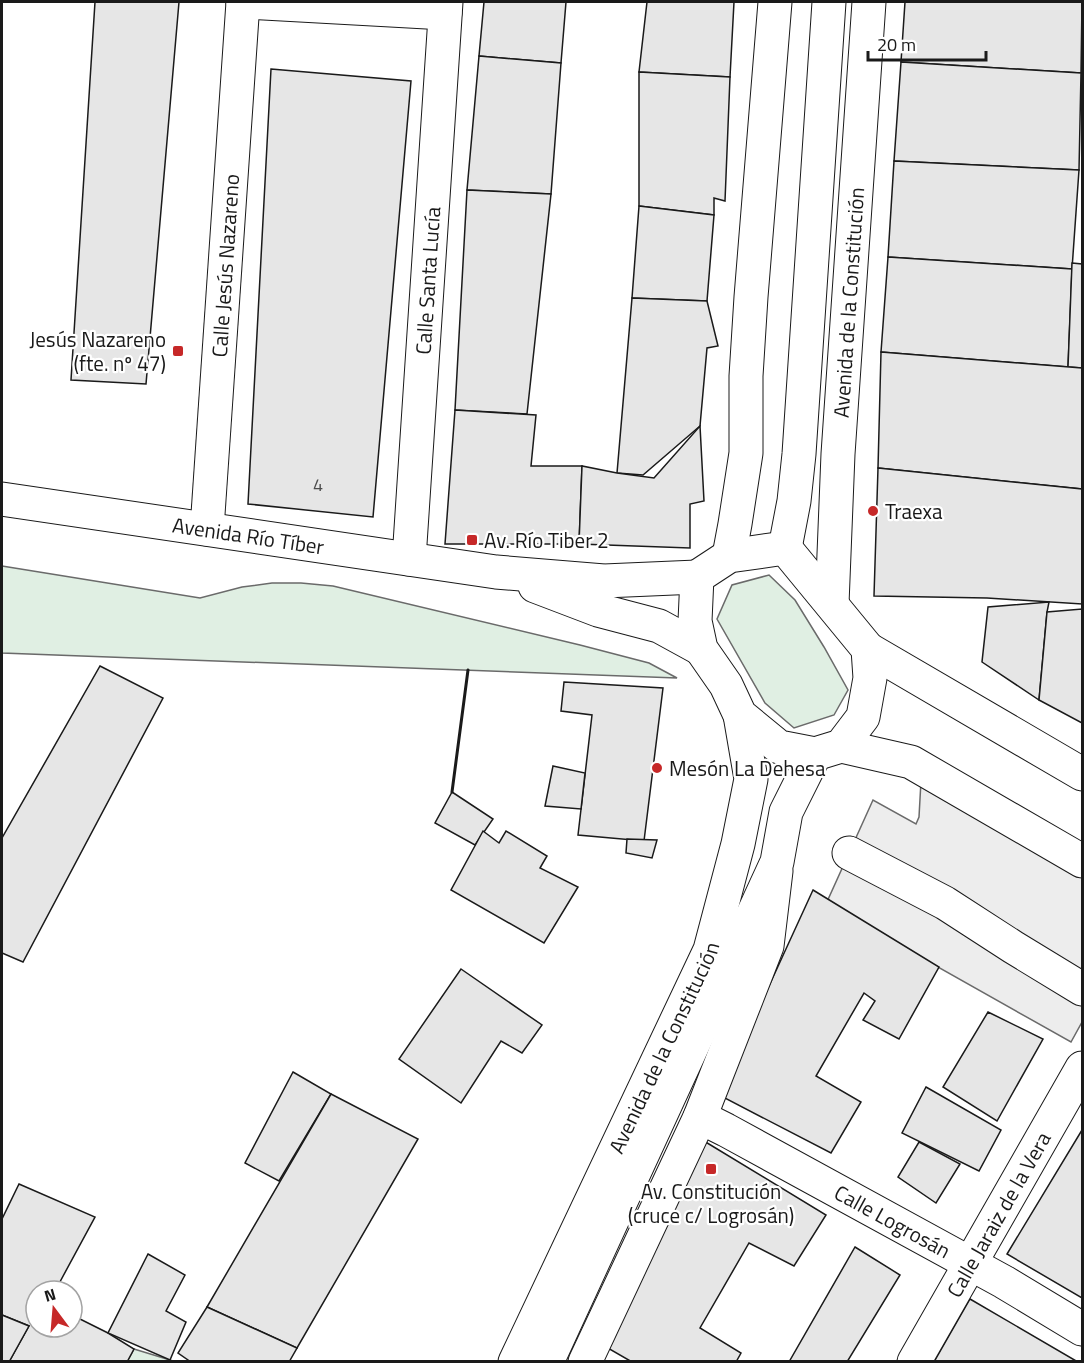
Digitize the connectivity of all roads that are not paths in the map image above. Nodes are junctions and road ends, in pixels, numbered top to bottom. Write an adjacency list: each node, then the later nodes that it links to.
1 (243, 2): 5 (street); 7 (street, Calle Jesús Nazareno)
2 (774, 2): 9 (street)
3 (829, 2): 8 (street, Avenida de la Constitución)
4 (870, 2): 13 (street, Avenida de la Constitución)
5 (445, 7): 10 (street, Calle Santa Lucía)
6 (2, 499): 7 (street, Avenida Río Tíber)
7 (207, 529): 10 (street, Avenida Río Tíber)
8 (785, 548): 9 (street); 13 (street)
9 (729, 556): 12 (street)
10 (409, 559): 11 (street, Avenida Río Tíber)
11 (496, 572): 12 (street, Avenida Río Tíber); 14 (street, Avenida Río Tíber)
12 (697, 577): 14 (street)
13 (832, 604): 15 (street)
14 (701, 649): 16 (street)
15 (868, 649): 17 (street); 18 (street)
16 (740, 715): 17 (street); 27 (street, Avenida de la Constitución)
17 (828, 750): 20 (street); 21 (street, Avenida de la Constitución)
18 (1083, 774)
19 (849, 853): 22 (street)
20 (1083, 861)
21 (777, 862): 24 (street, Avenida de la Constitución); 28 (street, Avenida de la Constitución)
22 (1083, 989)
23 (1083, 1068): 25 (street, Calle Jaraiz de la Vera)
24 (700, 1117): 25 (street, Calle Logrosán); 29 (street, Avenida de la Constitución)
25 (970, 1264): 26 (street, Calle Logrosán); 30 (street, Calle Jaraiz de la Vera)
26 (1083, 1329)
27 (515, 1362)
28 (548, 1362)
29 (585, 1362)
30 (914, 1362)

